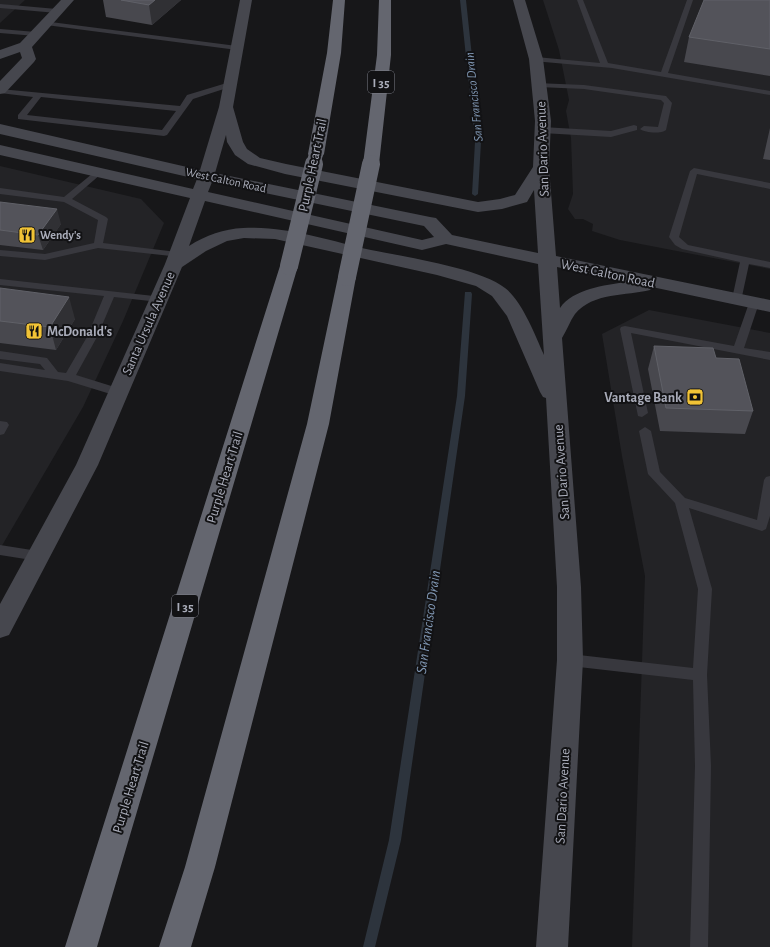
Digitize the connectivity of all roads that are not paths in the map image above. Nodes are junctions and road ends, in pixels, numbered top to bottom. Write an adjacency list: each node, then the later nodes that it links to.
1 (4, 0): 9 (lane)
2 (68, 0): 10 (main road)
3 (246, 0): 15 (main road, Santa Ursula Avenue)
4 (339, 0): 75 (highway, Purple Heart Trail / I 35, bridge)
5 (385, 0): 76 (highway, I 35, bridge)
6 (519, 0): 17 (main road, San Dario Avenue)
7 (580, 0): 18 (lane)
8 (690, 0): 19 (lane)
9 (0, 5): 10 (lane)
10 (57, 11): 11 (main road)
11 (46, 23): 13 (main road); 15 (lane)
12 (0, 31): 13 (lane)
13 (36, 34): 14 (main road)
14 (25, 46): 16 (main road); 22 (main road)
15 (237, 48): 20 (main road, Santa Ursula Avenue)
16 (0, 55)
17 (536, 59): 18 (lane); 21 (main road, San Dario Avenue)
18 (605, 65): 19 (lane)
19 (664, 75): 23 (lane)
20 (230, 84): 25 (main road, Santa Ursula Avenue); 26 (lane)
21 (539, 85): 30 (main road, San Dario Avenue); 31 (lane)
22 (0, 91): 24 (lane)
23 (770, 93)
24 (39, 95): 26 (lane); 26 (lane)
25 (226, 107): 34 (main road); 36 (main road, Santa Ursula Avenue)
26 (182, 109)
27 (634, 128): 32 (lane)
28 (0, 129): 36 (main road, West Calton Road)
29 (644, 129): 31 (lane)
30 (542, 130): 32 (lane); 34 (main road, San Dario Avenue)
31 (662, 130): 32 (lane)
32 (611, 134)
33 (0, 150): 35 (main road, West Calton Road)
34 (541, 167): 47 (main road, San Dario Avenue)
35 (98, 172): 40 (main road, West Calton Road); 42 (lane)
36 (206, 176): 40 (main road, Santa Ursula Avenue); 43 (main road, West Calton Road)
37 (770, 186): 48 (lane)
38 (0, 191): 39 (lane)
39 (15, 193): 41 (lane); 42 (lane)
40 (199, 195): 43 (main road, West Calton Road); 46 (main road, Santa Ursula Avenue)
41 (0, 197)
42 (66, 200): 44 (lane)
43 (446, 239): 47 (main road, West Calton Road)
44 (98, 245): 45 (lane); 46 (lane)
45 (0, 253)
46 (176, 259): 53 (main road, Santa Ursula Avenue); 63 (main road)
47 (547, 260): 51 (main road, West Calton Road); 55 (main road, San Dario Avenue)
48 (745, 260): 49 (lane); 54 (lane)
49 (770, 265)
50 (0, 282): 52 (lane)
51 (669, 285): 54 (main road, West Calton Road); 55 (main road)
52 (110, 295): 53 (lane); 61 (lane)
53 (159, 299): 62 (main road, Santa Ursula Avenue)
54 (754, 303): 56 (lane)
55 (552, 339): 63 (main road, San Dario Avenue)
56 (738, 350): 58 (lane); 64 (lane)
57 (0, 355): 60 (lane)
58 (770, 356)
59 (0, 368): 60 (lane)
60 (56, 376): 61 (lane)
61 (69, 377): 62 (lane)
62 (117, 392): 71 (main road, Santa Ursula Avenue)
63 (556, 406): 73 (main road, San Dario Avenue)
64 (642, 413)
65 (0, 425): 66 (lane)
66 (0, 431)
67 (645, 431): 69 (lane)
68 (770, 480): 69 (lane)
69 (681, 501): 74 (lane)
70 (0, 550): 71 (lane)
71 (38, 556): 72 (main road, Santa Ursula Avenue)
72 (0, 628)
73 (570, 660): 74 (lane); 77 (main road, San Dario Avenue)
74 (700, 675): 78 (lane)
75 (81, 947)
76 (175, 947)
77 (552, 947)
78 (699, 947)

